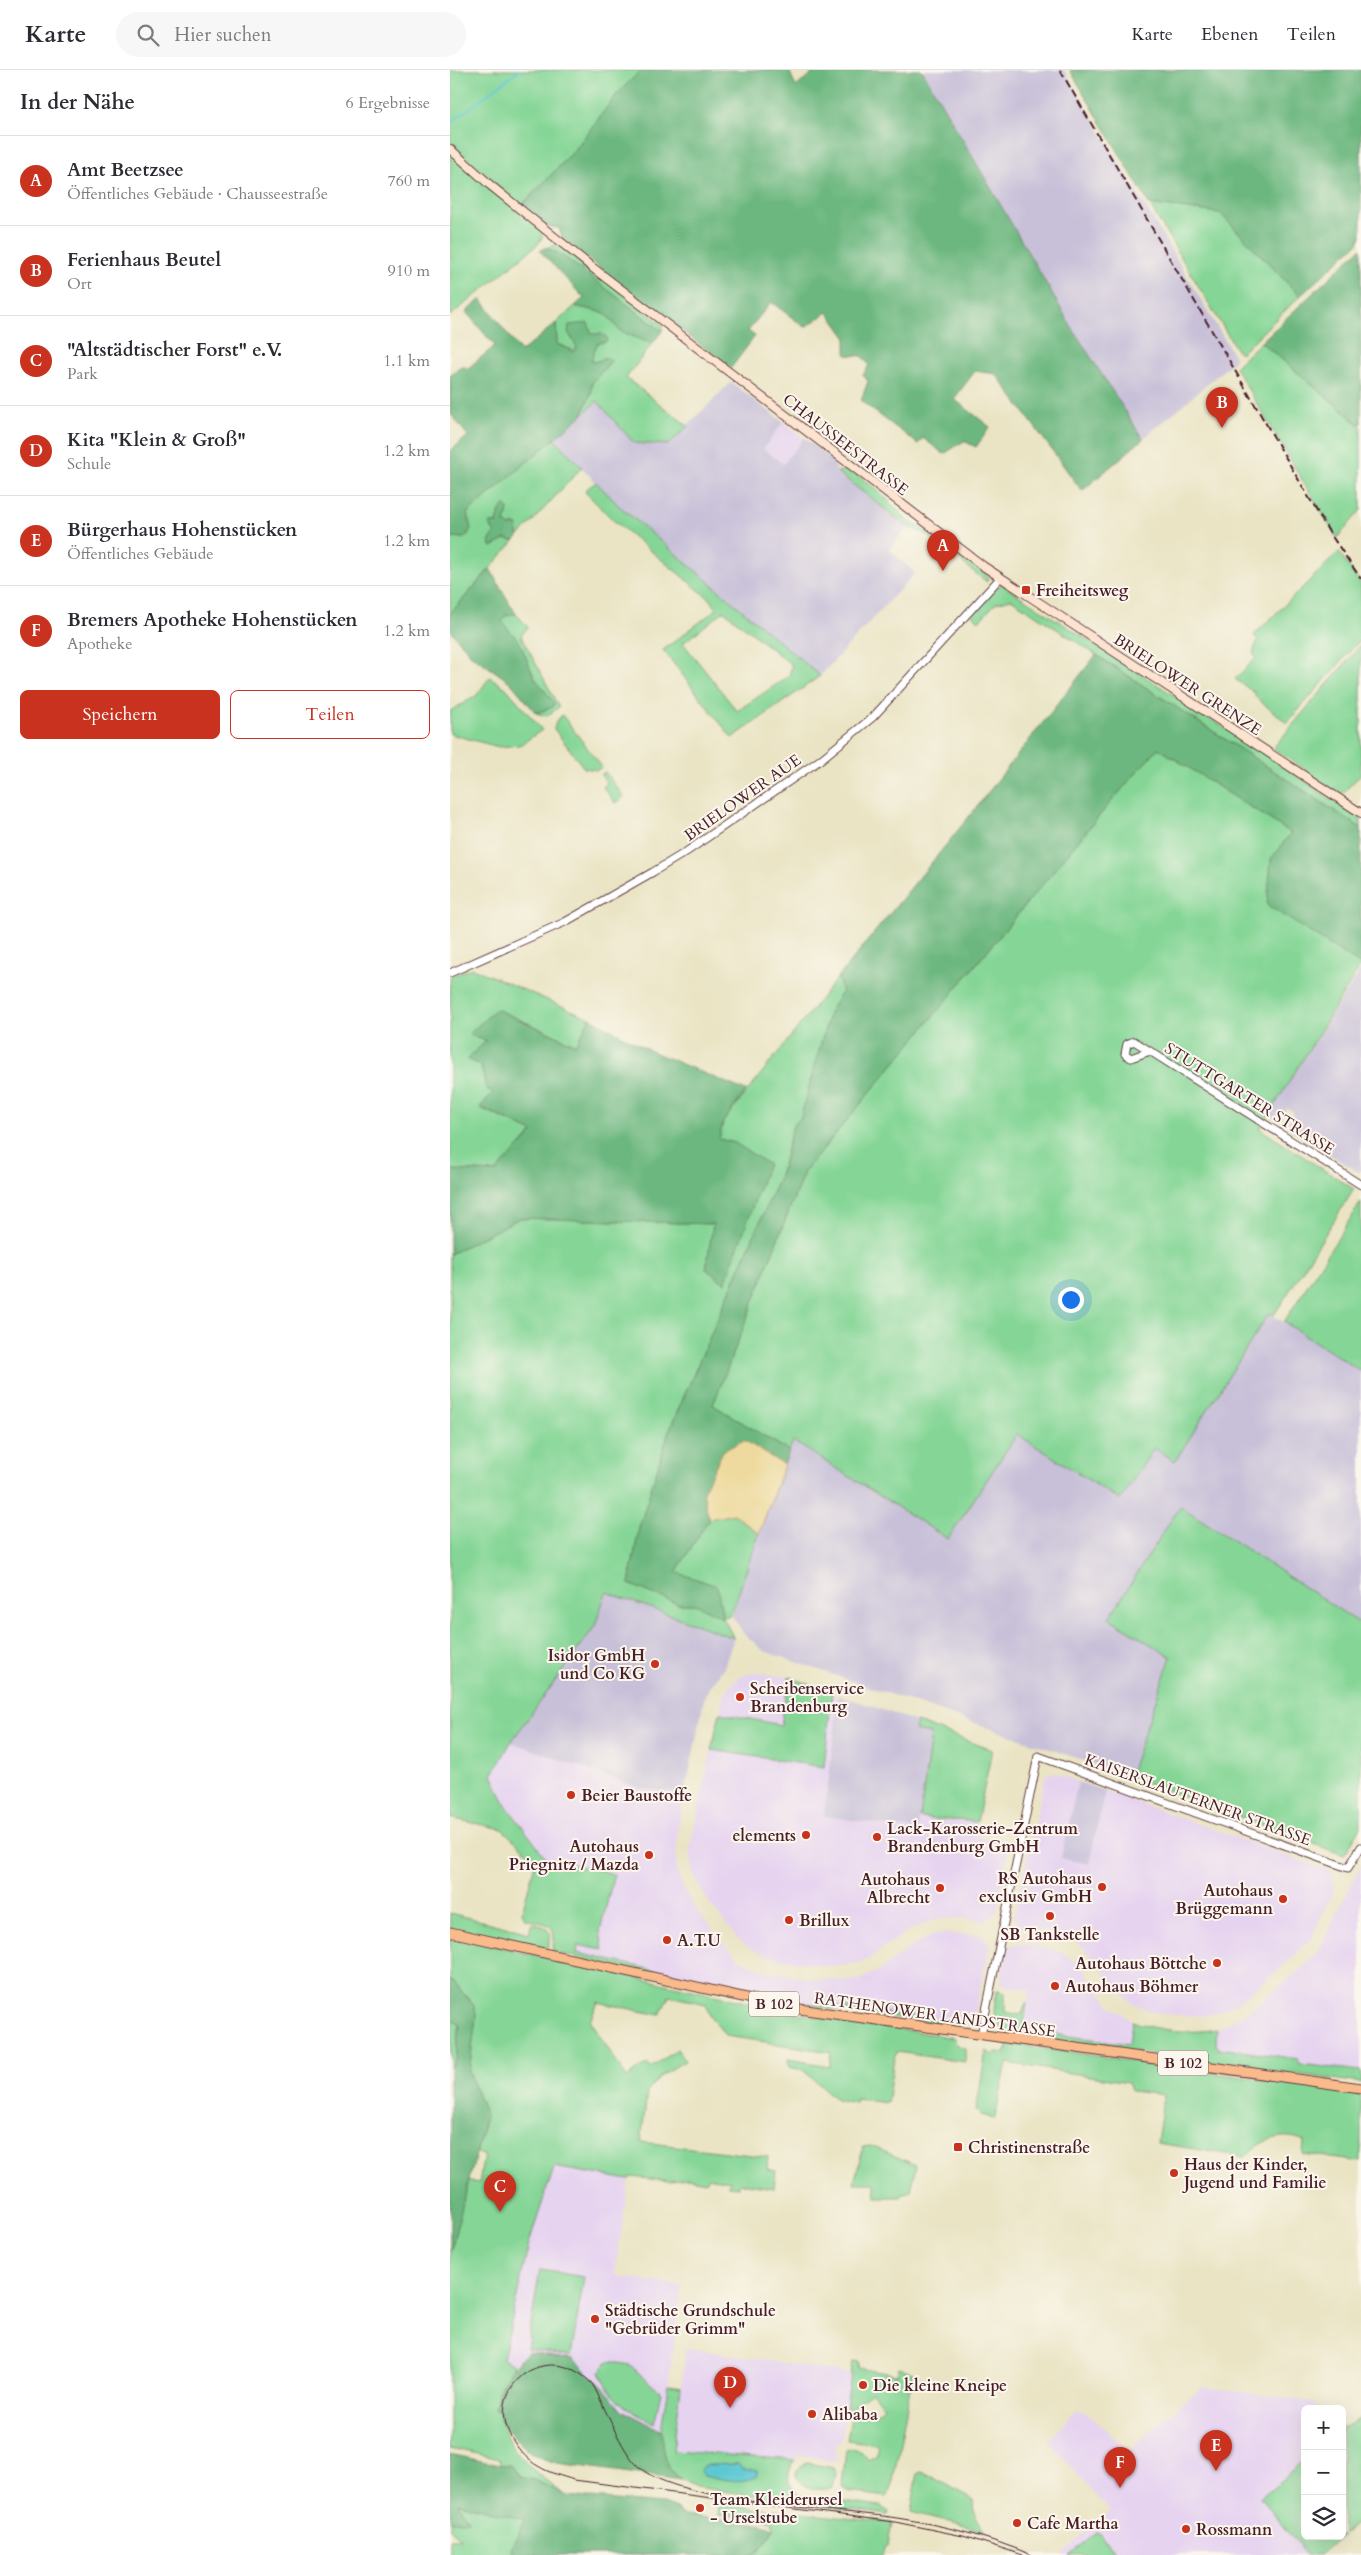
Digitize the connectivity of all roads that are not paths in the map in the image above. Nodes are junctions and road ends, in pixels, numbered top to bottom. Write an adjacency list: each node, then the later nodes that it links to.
1 (450, 149): 2 (main road, CHAUSSEESTRASSE)
2 (1000, 578): 3 (main road, BRIELOWER GRENZE); 4 (street, BRIELOWER AUE)
3 (1361, 812)
4 (450, 973)
5 (1150, 1051): 6 (street, STUTTGARTER STRASSE)
6 (1361, 1185)
7 (1361, 1847): 9 (street, KAISERSLAUTERNER STRASSE)
8 (450, 1932): 9 (main road, RATHENOWER LANDSTRASSE / B 102)
9 (981, 2035): 10 (main road, RATHENOWER LANDSTRASSE / B 102)
10 (1361, 2088)

